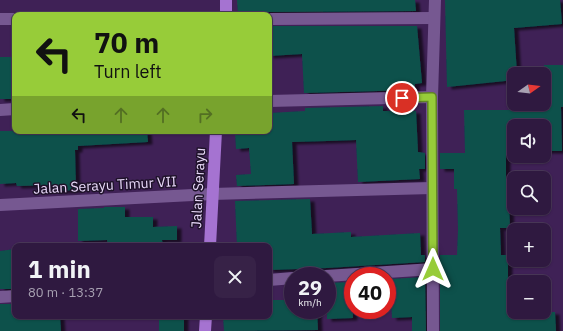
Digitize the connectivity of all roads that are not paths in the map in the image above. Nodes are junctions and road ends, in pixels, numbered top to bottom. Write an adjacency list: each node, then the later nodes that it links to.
1 (226, 0): 3 (main road)
2 (435, 0): 4 (street)
3 (226, 12)
4 (434, 18): 7 (street); 8 (street)
5 (0, 19): 6 (street)
6 (12, 19)
7 (272, 19)
8 (432, 97): 9 (street); 13 (street)
9 (272, 101)
10 (12, 109): 11 (street)
11 (0, 110)
12 (216, 134): 14 (main road, Jalan Serayu)
13 (432, 188): 14 (street, Jalan Serayu Timur VII); 17 (street)
14 (212, 194): 15 (street, Jalan Serayu Timur VII); 16 (main road, Jalan Serayu)
15 (0, 205)
16 (210, 243)
17 (433, 269): 18 (street); 25 (street)
18 (336, 275)
19 (284, 279): 20 (street)
20 (272, 280)
21 (12, 296): 22 (street)
22 (0, 297)
23 (206, 319): 24 (main road)
24 (205, 331)
25 (433, 331)

